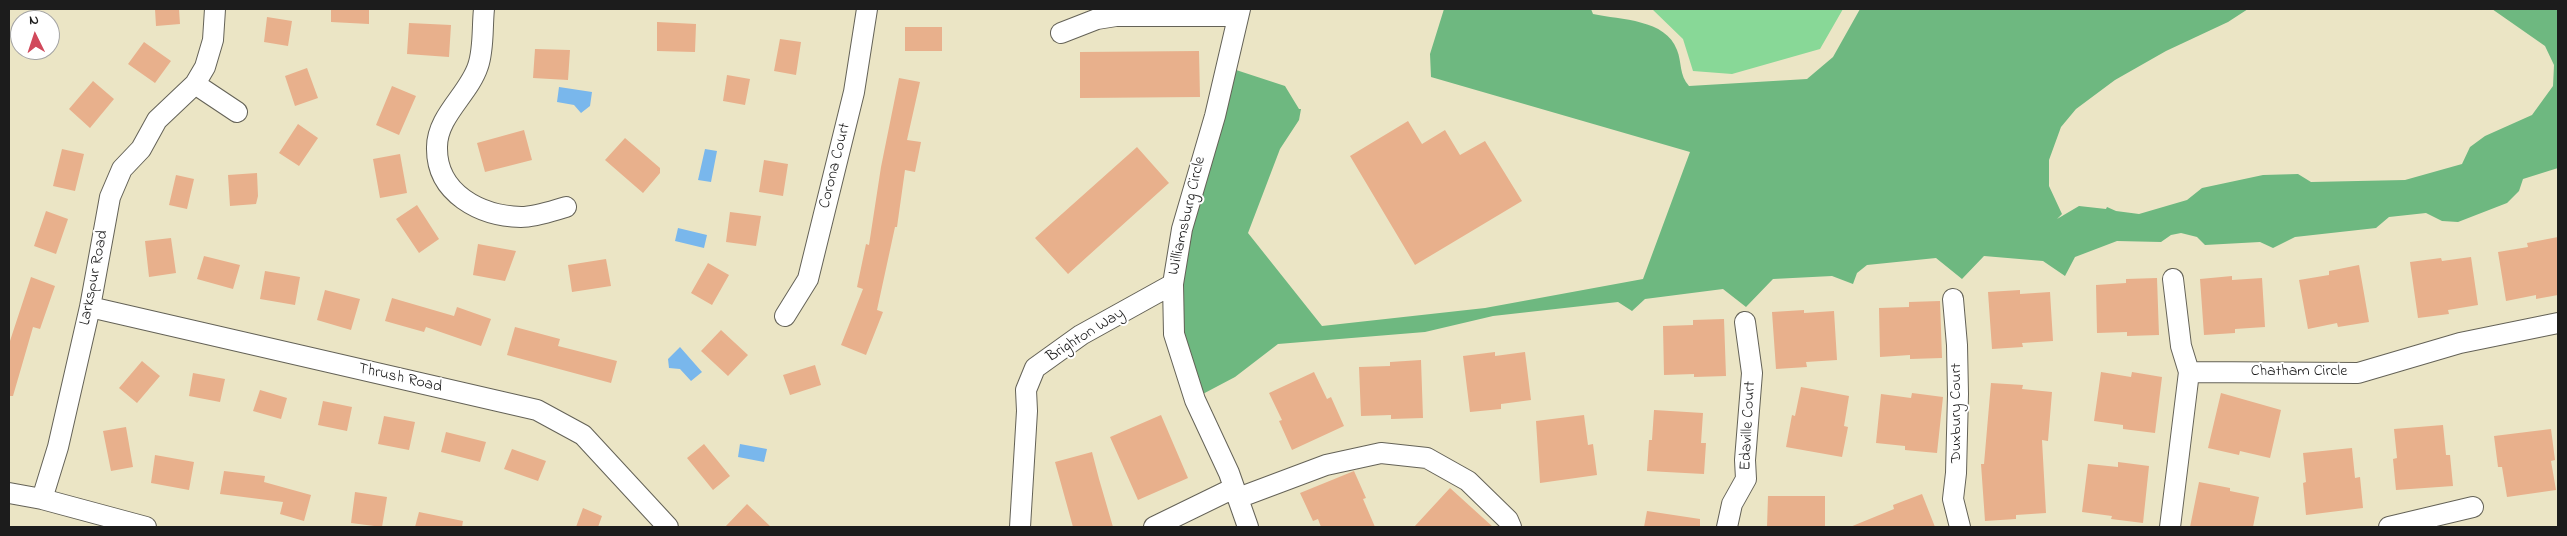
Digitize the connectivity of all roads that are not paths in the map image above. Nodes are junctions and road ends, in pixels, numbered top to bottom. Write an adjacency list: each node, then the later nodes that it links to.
1 (215, 9): 6 (street, Larkspur Road)
2 (484, 9): 8 (street)
3 (867, 9): 13 (street, Corona Court)
4 (1239, 12): 5 (street, Williamsburg Circle); 10 (street, Williamsburg Circle)
5 (1062, 33)
6 (195, 84): 7 (street); 12 (street, Larkspur Road)
7 (237, 112)
8 (566, 207)
9 (2173, 279): 16 (street)
10 (1172, 284): 18 (street, Williamsburg Circle); 23 (street, Brighton Way)
11 (1952, 299): 28 (street, Duxbury Court)
12 (90, 308): 19 (street, Larkspur Road); 22 (street, Thrush Road)
13 (785, 316)
14 (1745, 322): 27 (street, Edaville Court)
15 (2558, 323): 16 (street, Chatham Circle)
16 (2189, 372): 29 (street)
17 (9, 492): 19 (street)
18 (1236, 493): 24 (street); 25 (street, Williamsburg Circle); 26 (street)
19 (42, 499): 21 (street)
20 (2473, 507): 30 (street)
21 (146, 527)
22 (668, 527)
23 (1020, 527)
24 (1154, 527)
25 (1248, 527)
26 (1511, 527)
27 (1727, 527)
28 (1960, 527)
29 (2170, 527)
30 (2393, 527)

